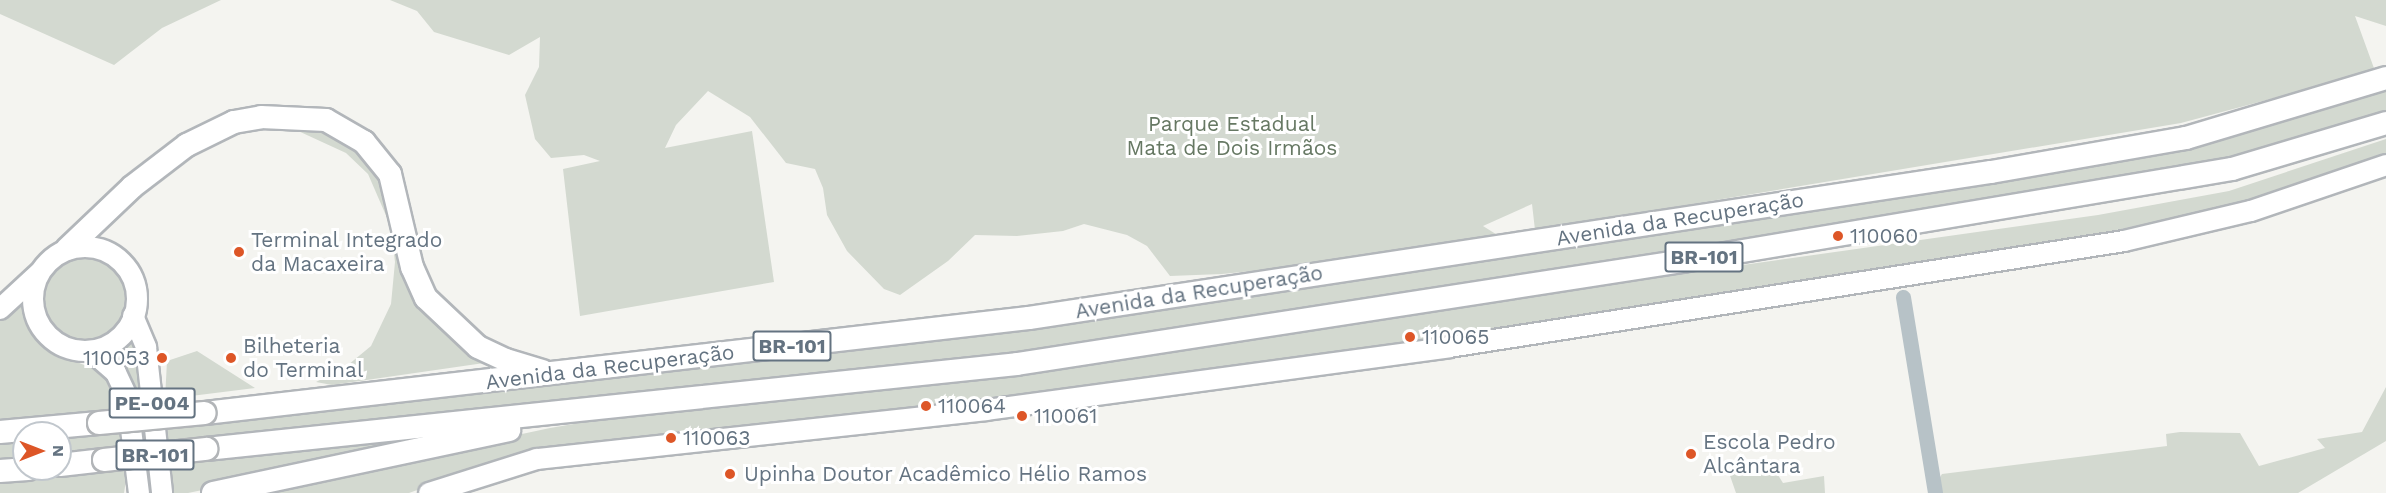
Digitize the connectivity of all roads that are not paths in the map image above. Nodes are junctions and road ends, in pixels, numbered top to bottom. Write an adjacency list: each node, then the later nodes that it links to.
1 (2386, 78): 9 (highway, Avenida da Recuperação / BR-101)
2 (2386, 123): 10 (highway, Avenida da Recuperação / BR-101)
3 (2386, 165): 16 (main road)
4 (67, 249): 5 (main road); 7 (main road, PE-004); 9 (highway)
5 (41, 271): 6 (main road); 8 (main road)
6 (0, 309)
7 (133, 316): 8 (main road); 14 (main road, PE-004)
8 (91, 351): 13 (main road, PE-004)
9 (555, 374): 11 (highway, Avenida da Recuperação / BR-101, bridge)
10 (616, 406): 12 (highway, Avenida da Recuperação / BR-101, bridge); 15 (highway)
11 (0, 432)
12 (72, 464)
13 (139, 493)
14 (162, 493)
15 (213, 493)
16 (429, 493)

